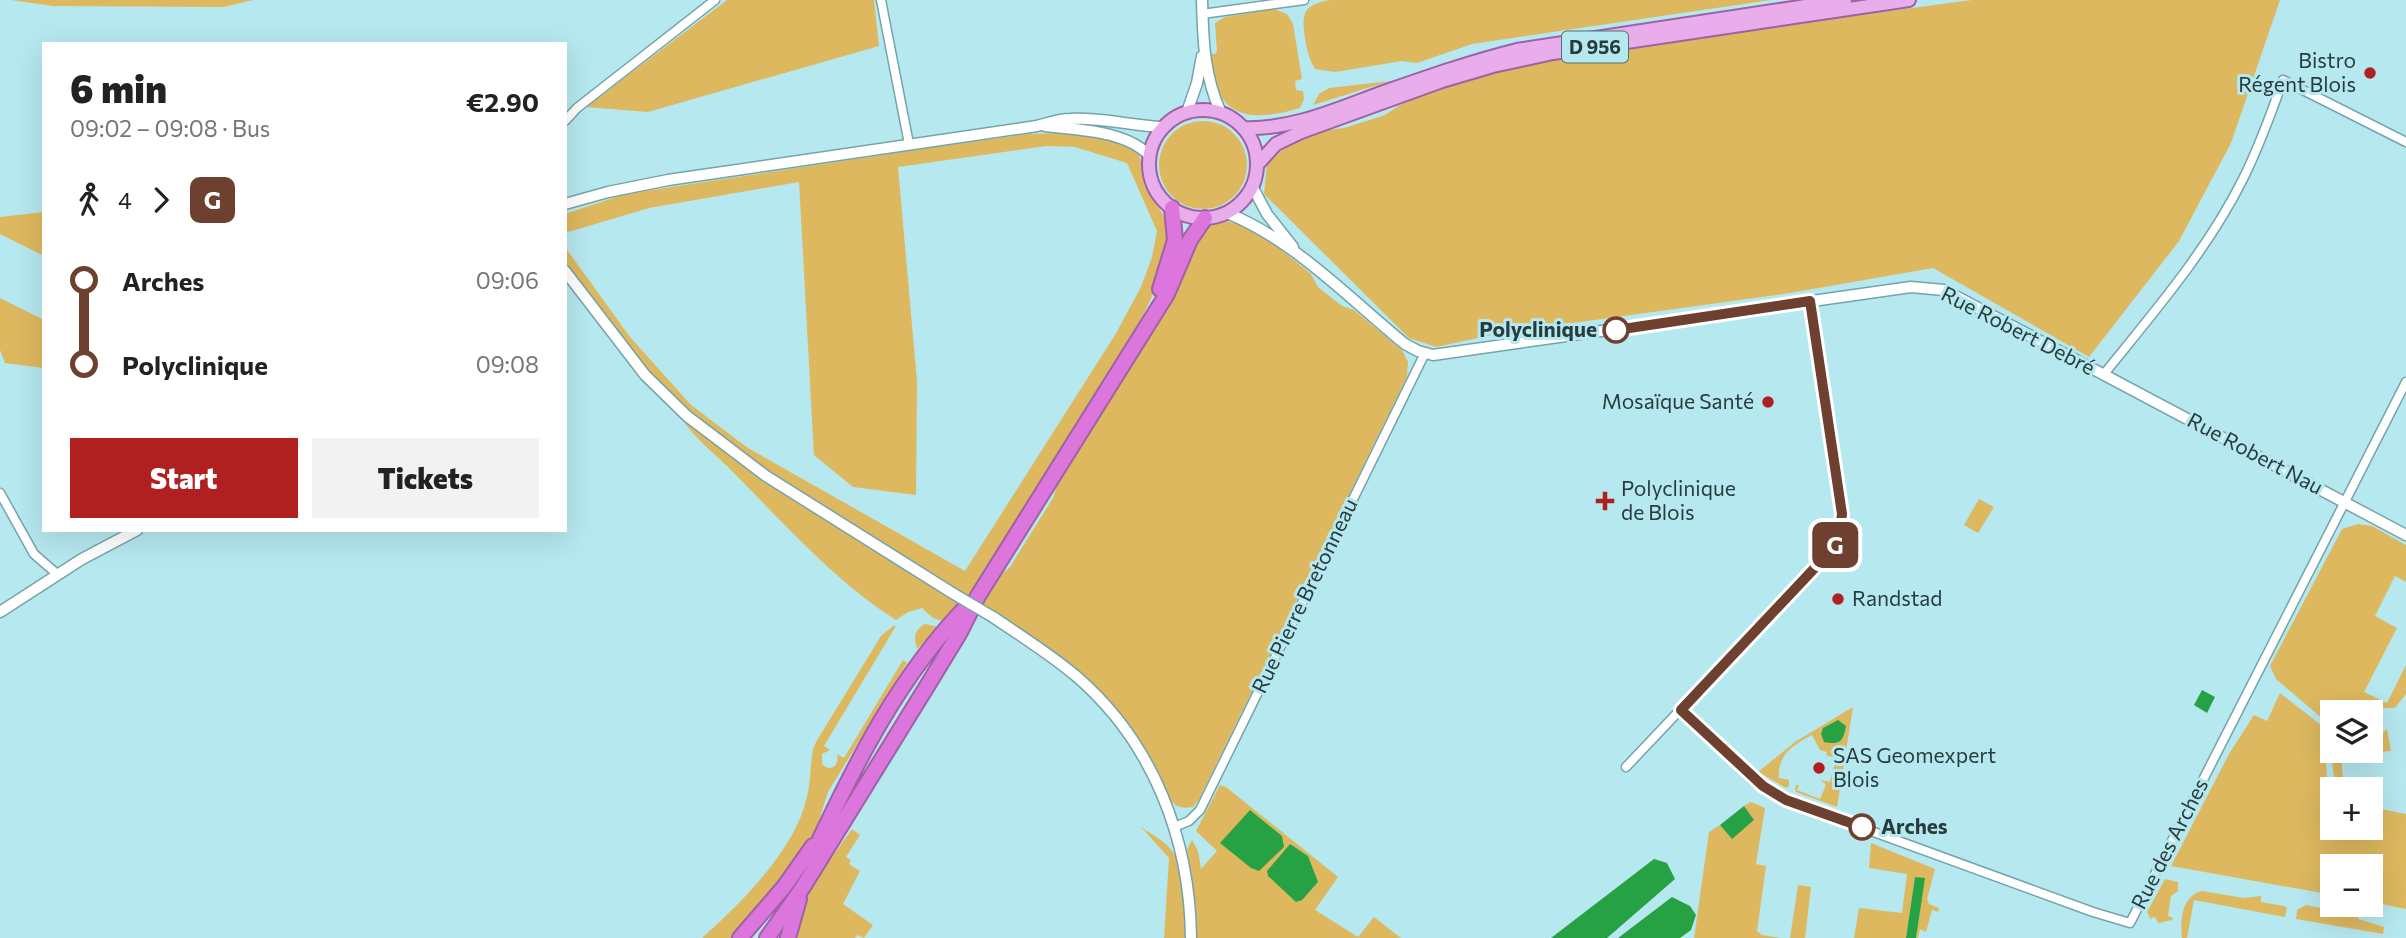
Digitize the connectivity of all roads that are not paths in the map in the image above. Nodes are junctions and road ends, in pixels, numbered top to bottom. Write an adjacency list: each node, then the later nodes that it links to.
1 (715, 0): 11 (street)
2 (881, 0): 16 (street)
3 (1202, 0): 7 (street)
4 (1304, 0): 7 (street)
5 (1844, 0): 14 (main road, D 956)
6 (1909, 0): 18 (main road, D 956)
7 (1202, 14): 8 (street)
8 (1203, 49): 9 (street); 10 (street)
9 (1187, 112): 10 (main road); 13 (main road)
10 (1221, 113): 14 (main road)
11 (567, 119)
12 (1037, 126): 13 (street); 16 (street); 17 (street)
13 (1164, 127): 17 (main road)
14 (1243, 128): 18 (main road)
15 (2406, 142): 29 (street)
16 (909, 144): 20 (street)
17 (1150, 156): 21 (main road)
18 (1257, 164): 19 (main road)
19 (1252, 186): 22 (main road); 24 (street)
20 (567, 203)
21 (1172, 208): 23 (main road); 27 (highway)
22 (1227, 213): 23 (main road); 24 (street)
23 (1205, 218): 27 (highway)
24 (1300, 255): 28 (street)
25 (567, 274): 40 (street, bridge)
26 (1810, 301): 28 (street, Rue Robert Debré); 29 (street, Rue Robert Debré); 38 (street)
27 (1148, 323): 36 (highway)
28 (1424, 353): 40 (street, Rue Pierre Bretonneau)
29 (2104, 374): 32 (street, Rue Robert Nau)
30 (2406, 382): 32 (street)
31 (0, 493): 35 (street)
32 (2344, 502): 34 (street, Rue Robert Nau); 38 (street, Rue des Arches)
33 (133, 532): 35 (street)
34 (2406, 535)
35 (57, 574): 37 (street)
36 (978, 596): 41 (highway); 42 (highway)
37 (0, 612)
38 (1681, 710): 39 (street)
39 (1626, 767)
40 (1174, 827): 47 (street)
41 (823, 831): 43 (highway); 44 (highway)
42 (803, 887): 45 (highway); 46 (highway)
43 (740, 938)
44 (762, 938)
45 (768, 938)
46 (788, 938)
47 (1191, 938)

